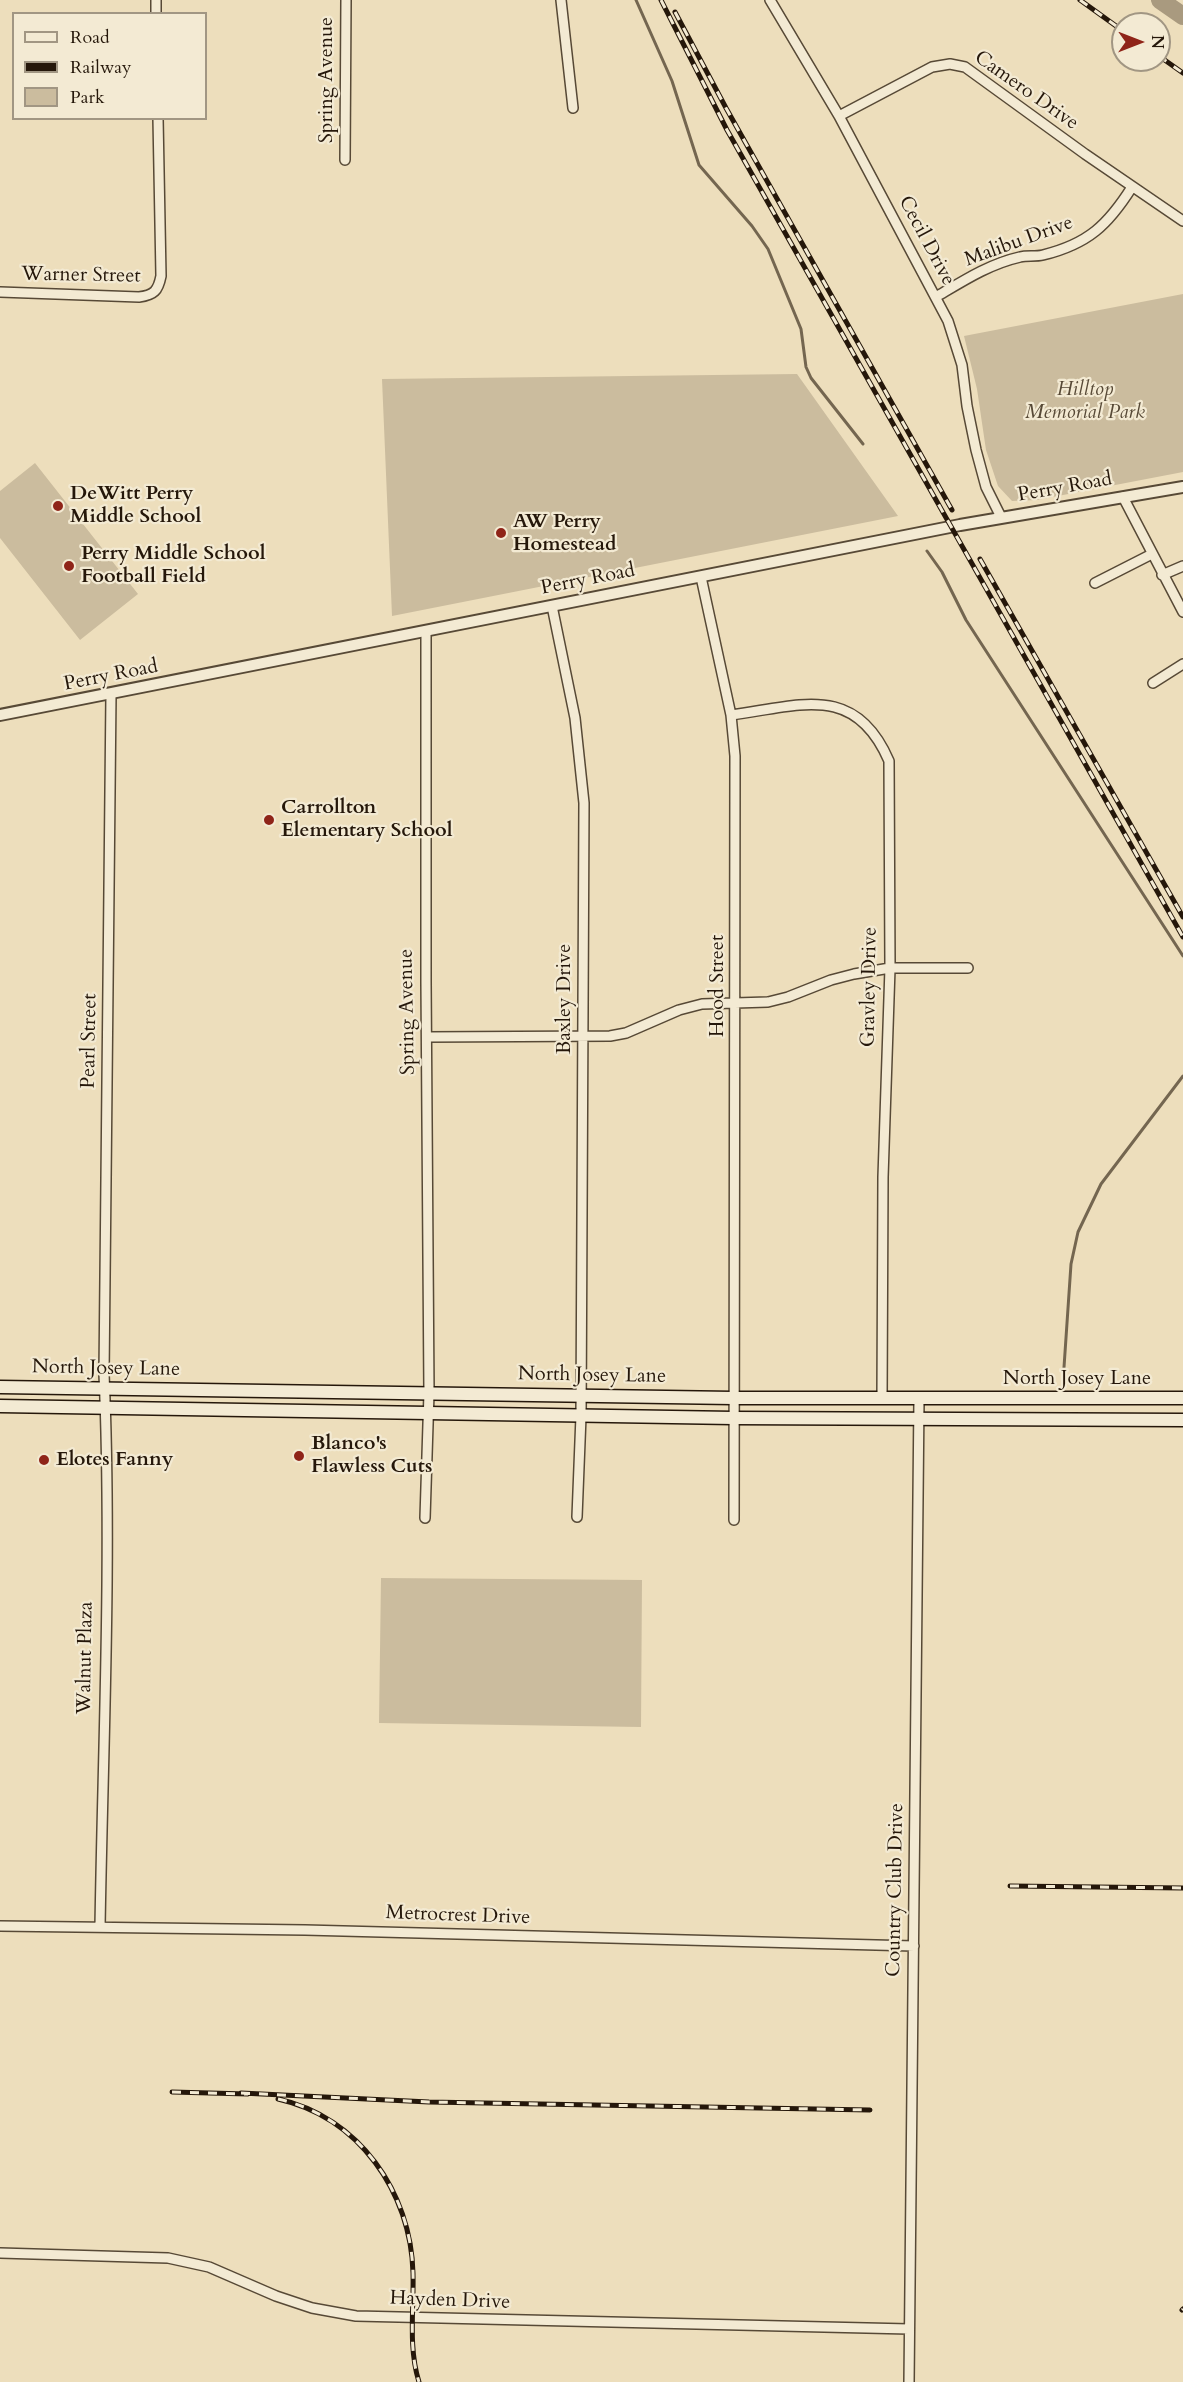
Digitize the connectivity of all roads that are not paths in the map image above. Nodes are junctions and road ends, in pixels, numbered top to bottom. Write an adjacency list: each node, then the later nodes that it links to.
1 (346, 0): 7 (street, Spring Avenue)
2 (561, 0): 4 (street)
3 (770, 0): 5 (street, Cecil Drive)
4 (573, 108)
5 (839, 116): 8 (street, Camero Drive); 11 (street, Cecil Drive)
6 (158, 120): 10 (street, Warner Street)
7 (345, 159)
8 (1132, 187): 9 (street, Camero Drive); 11 (street, Malibu Drive)
9 (1183, 221)
10 (0, 292)
11 (936, 297): 14 (street, Cecil Drive)
12 (1183, 487): 13 (street, Perry Road)
13 (1123, 497): 14 (street, Perry Road); 15 (street)
14 (1001, 518): 18 (street, Perry Road)
15 (1152, 554): 17 (street); 19 (street)
16 (1183, 566): 17 (street)
17 (1162, 575): 21 (street)
18 (701, 577): 20 (street, Perry Road); 27 (street, Hood Street)
19 (1095, 583)
20 (552, 606): 22 (street, Perry Road); 31 (street, Baxley Drive)
21 (1183, 612)
22 (426, 631): 25 (street, Perry Road); 32 (street, Spring Avenue)
23 (1183, 664): 24 (street)
24 (1153, 683)
25 (111, 694): 26 (street, Perry Road); 34 (street, Pearl Street)
26 (0, 715)
27 (730, 715): 28 (street, Gravley Drive); 30 (street, Hood Street)
28 (890, 968): 29 (street); 30 (street); 39 (street, Gravley Drive)
29 (968, 968)
30 (736, 1002): 31 (street); 37 (street, Hood Street)
31 (582, 1036): 32 (street); 36 (street, Baxley Drive)
32 (427, 1037): 35 (street, Spring Avenue)
33 (0, 1387): 34 (main road, North Josey Lane)
34 (105, 1389): 35 (main road, North Josey Lane); 42 (street, Walnut Plaza)
35 (429, 1392): 36 (main road, North Josey Lane); 43 (street, Spring Avenue)
36 (581, 1396): 37 (main road, North Josey Lane); 44 (street, Baxley Drive)
37 (733, 1398): 39 (main road, North Josey Lane); 45 (street, Hood Street)
38 (1183, 1398): 40 (main road, North Josey Lane)
39 (882, 1399): 40 (main road, North Josey Lane)
40 (919, 1399): 46 (street, Country Club Drive)
41 (0, 1406): 42 (main road, North Josey Lane)
42 (106, 1409): 43 (main road, North Josey Lane); 52 (street, Walnut Plaza)
43 (429, 1414): 44 (main road, North Josey Lane); 49 (street, Spring Avenue)
44 (581, 1416): 45 (main road, North Josey Lane); 48 (street, Baxley Drive)
45 (733, 1418): 46 (main road, North Josey Lane); 50 (street, Hood Street)
46 (920, 1419): 47 (main road, North Josey Lane); 53 (street, Country Club Drive)
47 (1183, 1420)
48 (577, 1517)
49 (425, 1518)
50 (734, 1520)
51 (0, 1926): 52 (street, Metrocrest Drive)
52 (100, 1927): 53 (street, Metrocrest Drive)
53 (914, 1946): 55 (street, Country Club Drive)
54 (0, 2253): 55 (street, Hayden Drive)
55 (909, 2329): 56 (street, Country Club Drive)
56 (909, 2382)

